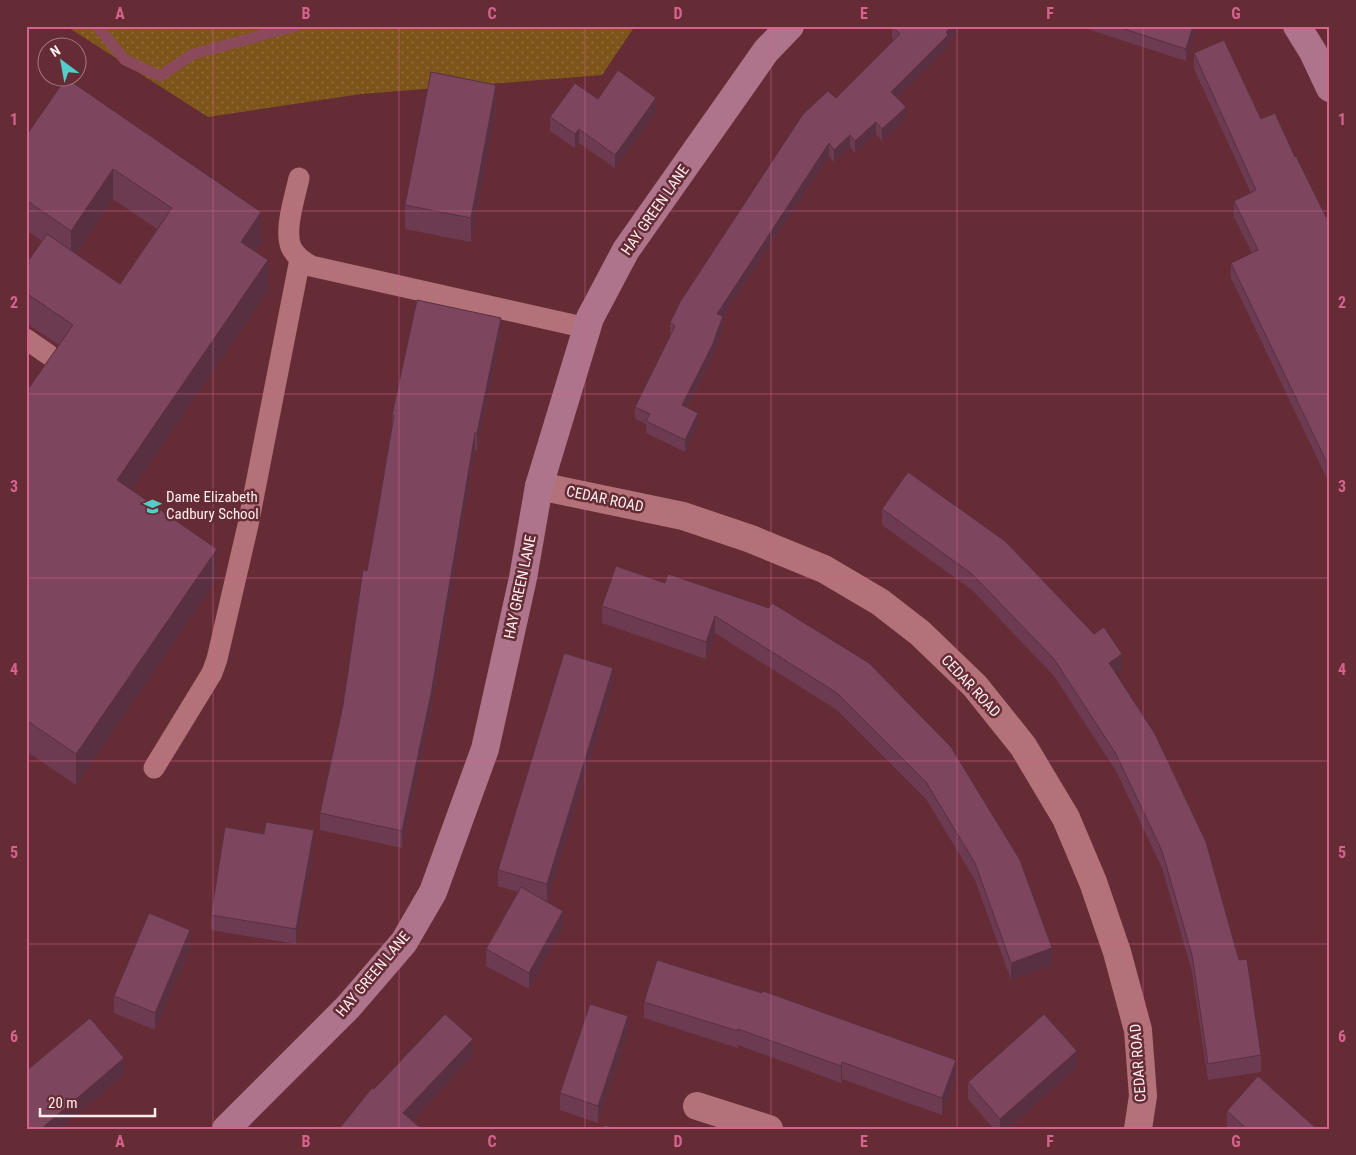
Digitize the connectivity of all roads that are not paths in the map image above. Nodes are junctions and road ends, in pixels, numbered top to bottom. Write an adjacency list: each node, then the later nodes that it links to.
1 (790, 26): 6 (street, HAY GREEN LANE)
2 (1297, 26): 3 (street)
3 (1330, 88)
4 (300, 178): 5 (lane)
5 (300, 259): 6 (lane); 10 (lane)
6 (587, 328): 9 (street, HAY GREEN LANE)
7 (26, 340): 8 (lane)
8 (49, 354)
9 (540, 486): 12 (street, HAY GREEN LANE); 14 (street, CEDAR ROAD)
10 (154, 768)
11 (698, 1106): 13 (street)
12 (226, 1129)
13 (769, 1129)
14 (1138, 1129)

